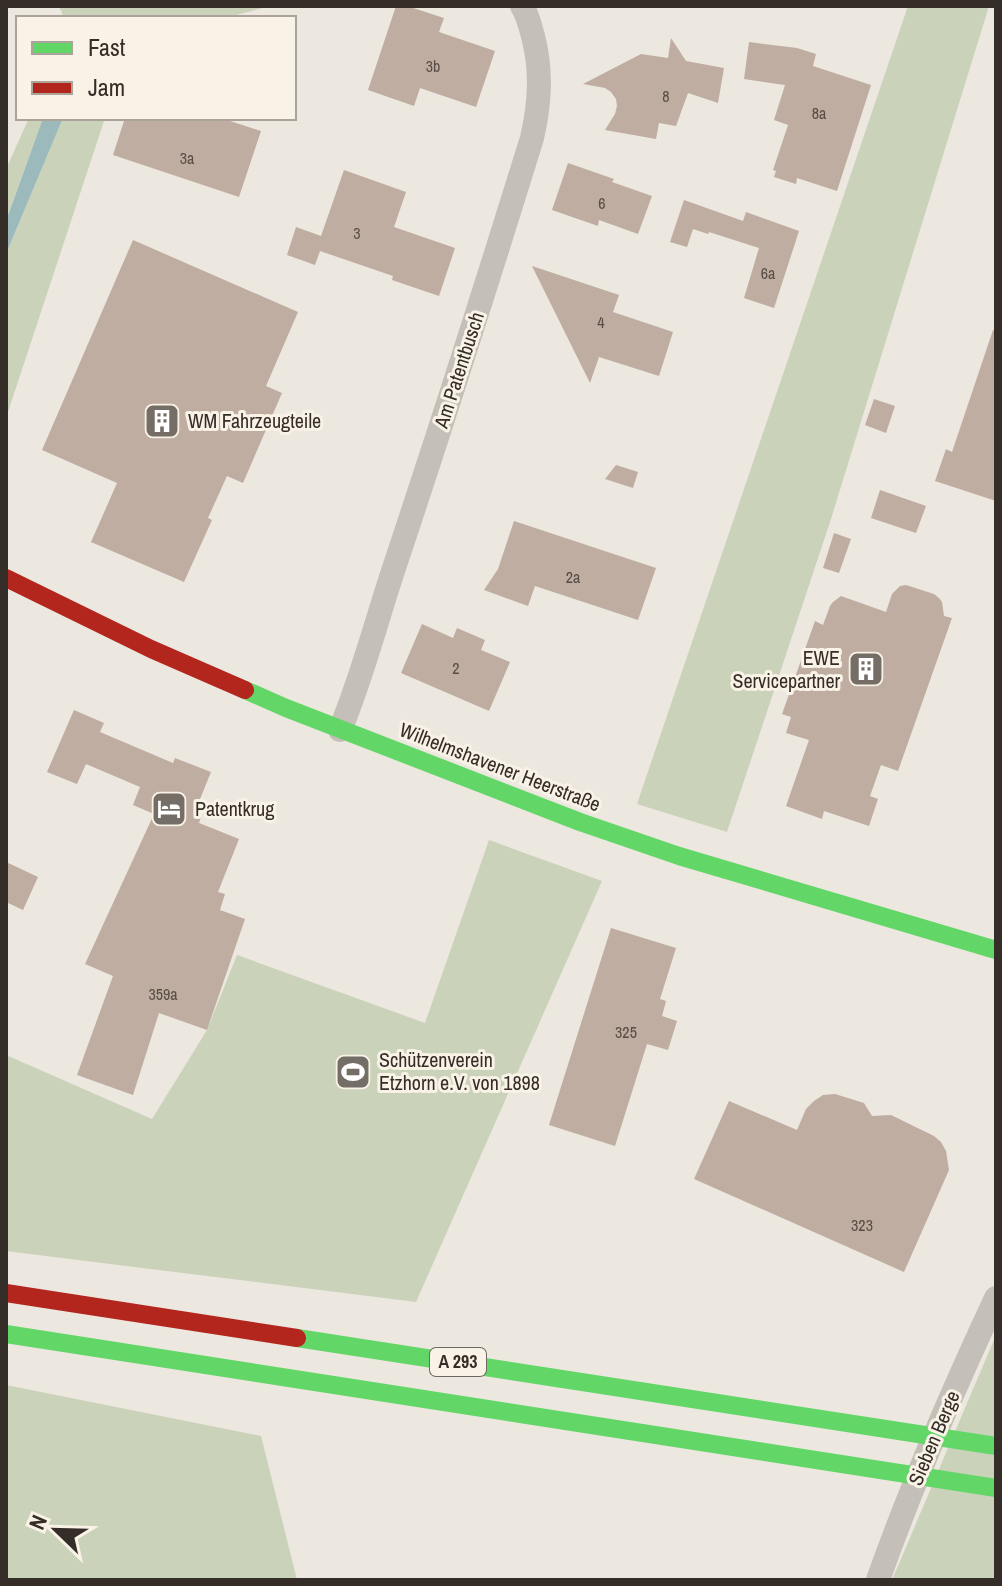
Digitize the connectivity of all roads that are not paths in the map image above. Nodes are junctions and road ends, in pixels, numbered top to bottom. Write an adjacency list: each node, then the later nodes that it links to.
1 (522, 6): 3 (street, Am Patentbusch)
2 (6, 578): 3 (main road, Wilhelmshavener Heerstraße)
3 (340, 730): 4 (main road, Wilhelmshavener Heerstraße)
4 (996, 950)
5 (6, 1293): 8 (main road, A 293)
6 (996, 1298): 10 (street, Sieben Berge)
7 (6, 1334): 9 (main road, A 293)
8 (996, 1446)
9 (996, 1488)
10 (878, 1580)

